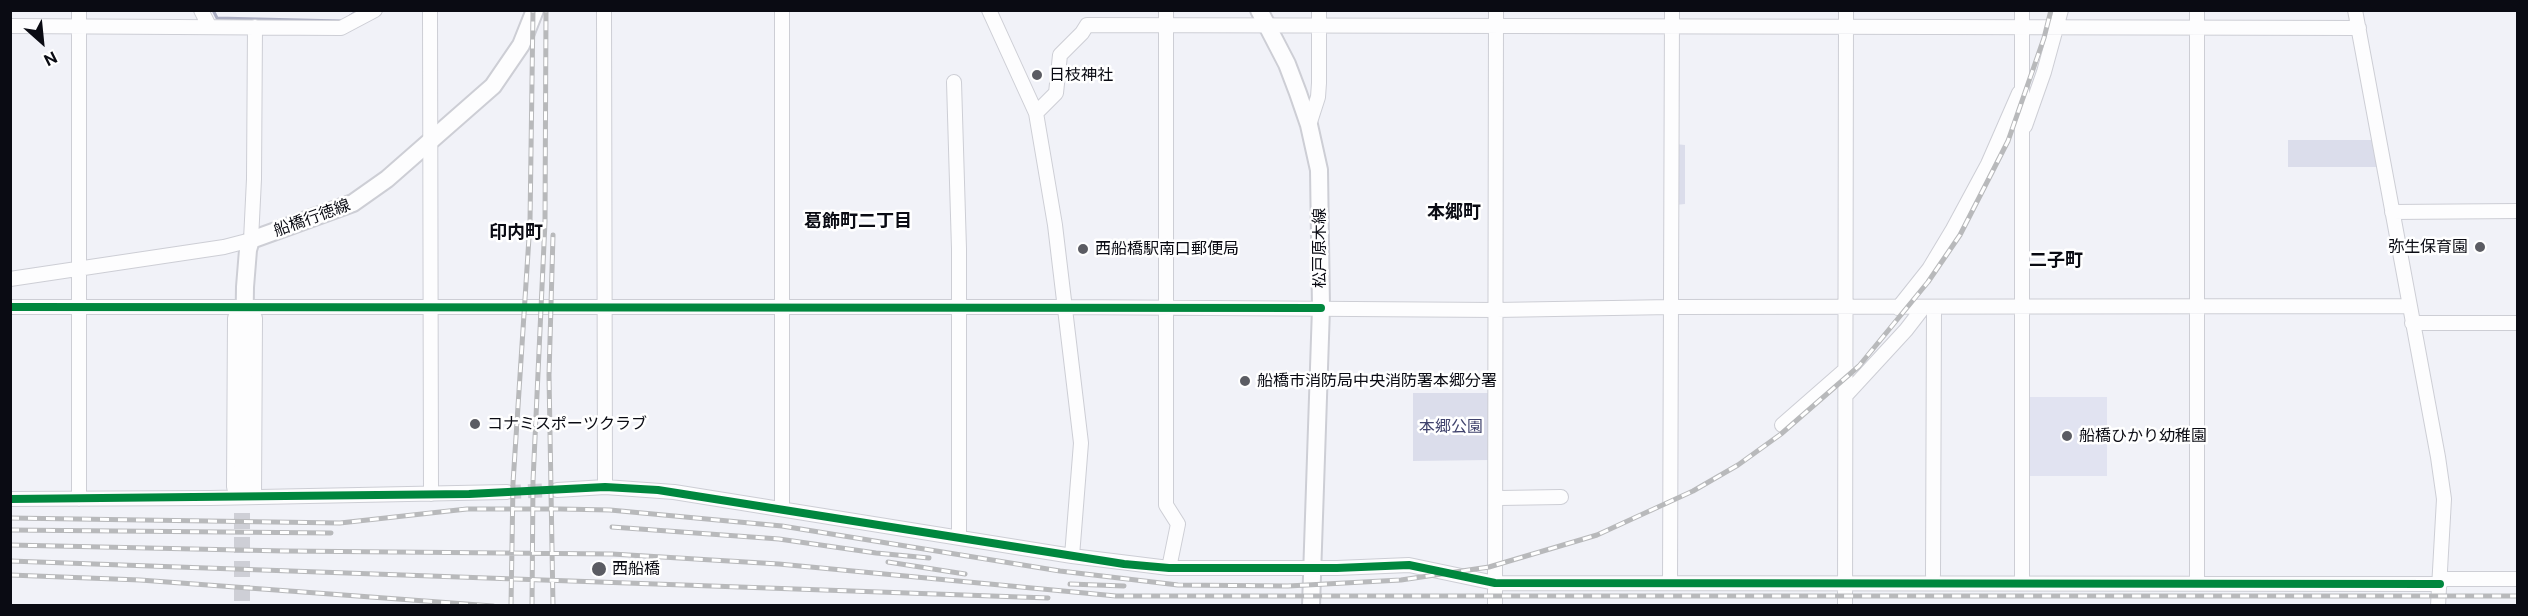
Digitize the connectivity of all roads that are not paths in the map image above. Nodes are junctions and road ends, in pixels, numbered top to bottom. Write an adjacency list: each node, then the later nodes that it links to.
1 (79, 10): 20 (street)
2 (201, 10): 28 (street)
3 (375, 10): 29 (street)
4 (430, 10): 38 (street)
5 (535, 10): 38 (main road, 船橋行徳線)
6 (604, 10): 46 (street)
7 (782, 10): 52 (street)
8 (989, 10): 35 (street)
9 (1166, 10): 21 (street)
10 (1259, 10): 30 (main road, 松戸原木線)
11 (1319, 10): 22 (street)
12 (1496, 10): 23 (street)
13 (1672, 10): 24 (street)
14 (1846, 10): 25 (street)
15 (2022, 10): 26 (street)
16 (2061, 10): 31 (street)
17 (2197, 10): 27 (street)
18 (2355, 10): 32 (street)
19 (10, 26): 20 (street)
20 (79, 26): 28 (street); 42 (street)
21 (1166, 26): 30 (street); 35 (street); 54 (street)
22 (1319, 26): 23 (street); 30 (street); 36 (street)
23 (1496, 26): 24 (street); 61 (street)
24 (1672, 26): 25 (street); 56 (street)
25 (1845, 26): 26 (street); 57 (street)
26 (2022, 26): 31 (street); 34 (street)
27 (2197, 26): 31 (street); 32 (street); 48 (street)
28 (209, 27): 29 (street)
29 (255, 27): 41 (street)
30 (1269, 27): 36 (main road, 松戸原木線)
31 (2056, 28): 37 (street)
32 (2359, 28): 40 (street)
33 (954, 82): 53 (street)
34 (2022, 86): 37 (street); 58 (street)
35 (1036, 113): 47 (street)
36 (1309, 125): 55 (main road, 松戸原木線)
37 (2022, 135): 60 (street)
38 (429, 142): 41 (main road, 船橋行徳線); 51 (street)
39 (2517, 211): 40 (street)
40 (2392, 212): 44 (street)
41 (251, 240): 42 (street); 50 (main road)
42 (80, 267): 43 (street); 49 (street)
43 (10, 279)
44 (2409, 306): 48 (street); 62 (street)
45 (10, 307): 49 (street)
46 (605, 307): 51 (street); 52 (street); 67 (street)
47 (1066, 307): 53 (street); 54 (street); 78 (street)
48 (2197, 307): 60 (street); 84 (street)
49 (80, 308): 50 (street); 75 (street)
50 (244, 308): 51 (street); 70 (main road)
51 (430, 308): 71 (street)
52 (783, 308): 53 (street); 76 (street)
53 (959, 308): 77 (street)
54 (1166, 308): 55 (street); 79 (street)
55 (1321, 308): 61 (street); 80 (main road, 松戸原木線)
56 (1671, 308): 57 (street); 61 (street); 85 (street)
57 (1845, 308): 58 (street); 64 (street)
58 (1898, 308): 59 (street)
59 (1929, 308): 60 (street); 65 (street); 81 (street)
60 (2021, 308): 86 (street)
61 (1496, 310): 88 (street)
62 (2412, 323): 63 (street); 83 (street)
63 (2517, 323)
64 (1846, 369): 65 (street); 66 (street)
65 (1847, 394): 87 (street)
66 (1782, 425)
67 (606, 487): 68 (street); 76 (street)
68 (557, 490)
69 (507, 492): 71 (street)
70 (243, 494): 71 (street); 75 (street)
71 (431, 494)
72 (1561, 497): 73 (street)
73 (1500, 498)
74 (10, 499): 75 (street)
75 (79, 499)
76 (782, 509): 77 (street)
77 (959, 537): 78 (street)
78 (1072, 556): 79 (street)
79 (1169, 568): 80 (street)
80 (1311, 568): 88 (street); 89 (main road, 松戸原木線)
81 (1933, 575)
82 (2517, 579): 83 (street)
83 (2440, 581): 84 (street); 92 (street)
84 (2197, 582): 86 (street)
85 (1670, 583): 87 (street); 88 (street)
86 (2022, 583): 87 (street)
87 (1845, 584): 91 (street)
88 (1495, 587): 90 (street)
89 (1311, 606)
90 (1495, 606)
91 (1845, 606)
92 (2438, 606)

